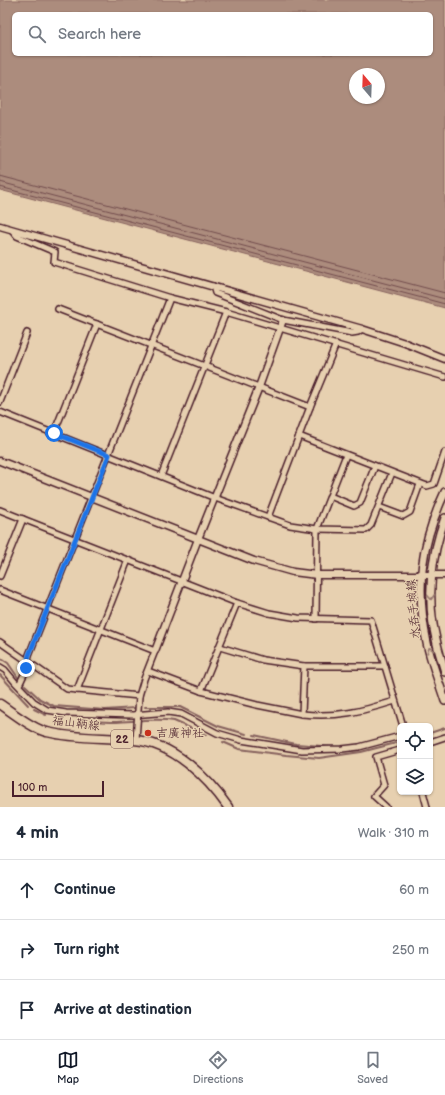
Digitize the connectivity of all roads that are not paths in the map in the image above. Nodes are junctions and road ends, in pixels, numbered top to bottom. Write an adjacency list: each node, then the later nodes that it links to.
1 (0, 226): 2 (street)
2 (12, 230): 3 (street); 4 (street)
3 (213, 286): 7 (street); 10 (street)
4 (170, 298): 6 (street); 13 (street)
5 (58, 309): 8 (street)
6 (226, 312): 9 (street); 15 (street)
7 (284, 320): 9 (street); 10 (street)
8 (97, 324): 13 (street); 21 (street)
9 (281, 328): 12 (street); 17 (street)
10 (362, 329): 14 (street)
11 (26, 333): 18 (street)
12 (336, 344): 16 (street); 19 (street)
13 (152, 345): 15 (street); 24 (street)
14 (445, 359)
15 (204, 366): 17 (street); 29 (street)
16 (445, 377)
17 (259, 388): 19 (street); 34 (street)
18 (0, 402)
19 (310, 407): 22 (street)
20 (0, 412): 21 (street)
21 (54, 433): 24 (street)
22 (298, 436): 25 (street); 37 (street)
23 (445, 452): 30 (street)
24 (109, 455): 29 (street); 33 (street)
25 (346, 455): 27 (street); 32 (street)
26 (0, 461): 33 (street)
27 (375, 466): 28 (street); 32 (street)
28 (392, 473): 30 (street); 35 (street)
29 (161, 476): 34 (street)
30 (420, 484): 35 (street)
31 (445, 492): 44 (main road, 水呑手城線)
32 (330, 496): 40 (street)
33 (92, 497): 41 (street); 42 (street)
34 (215, 498): 37 (street); 41 (street)
35 (379, 507): 40 (street)
36 (0, 510): 39 (street)
37 (268, 517): 40 (street)
38 (445, 518): 45 (main road, 水呑手城線)
39 (23, 519): 42 (street); 48 (street)
40 (317, 529): 47 (street)
41 (198, 539): 47 (street); 49 (street)
42 (76, 540): 43 (street); 52 (street)
43 (128, 560): 49 (street); 54 (street)
44 (421, 574): 45 (street); 47 (street); 68 (main road, 水呑手城線, one-way to 44)
45 (431, 574): 46 (street); 63 (main road, 水呑手城線, one-way to 63)
46 (445, 574)
47 (316, 575): 53 (street)
48 (0, 576)
49 (182, 581): 51 (street); 57 (street)
50 (0, 590): 52 (street)
51 (236, 603): 53 (street); 56 (street)
52 (48, 609): 54 (street); 58 (street)
53 (316, 619): 61 (street)
54 (101, 630): 57 (street); 65 (street)
55 (0, 642): 58 (street)
56 (220, 647): 60 (street); 66 (street)
57 (155, 651): 62 (street)
58 (28, 661): 64 (street); 65 (street)
59 (0, 666): 72 (street)
60 (304, 666): 61 (street); 71 (street)
61 (385, 666): 69 (street)
62 (148, 671): 66 (street); 67 (street)
63 (445, 672)
64 (20, 683)
65 (77, 690): 67 (street)
66 (201, 691): 71 (street)
67 (140, 696): 72 (street)
68 (445, 701)
69 (395, 702): 71 (street); 73 (street)
70 (0, 704): 76 (main road, 福山鞆線 / 22)
71 (302, 714)
72 (137, 719): 74 (street); 76 (street)
73 (402, 723)
74 (397, 737)
75 (445, 738): 77 (street)
76 (136, 740): 80 (main road, 福山鞆線 / 22)
77 (433, 741)
78 (397, 751): 81 (street)
79 (424, 795): 82 (street)
80 (228, 807)
81 (386, 807)
82 (428, 807)

